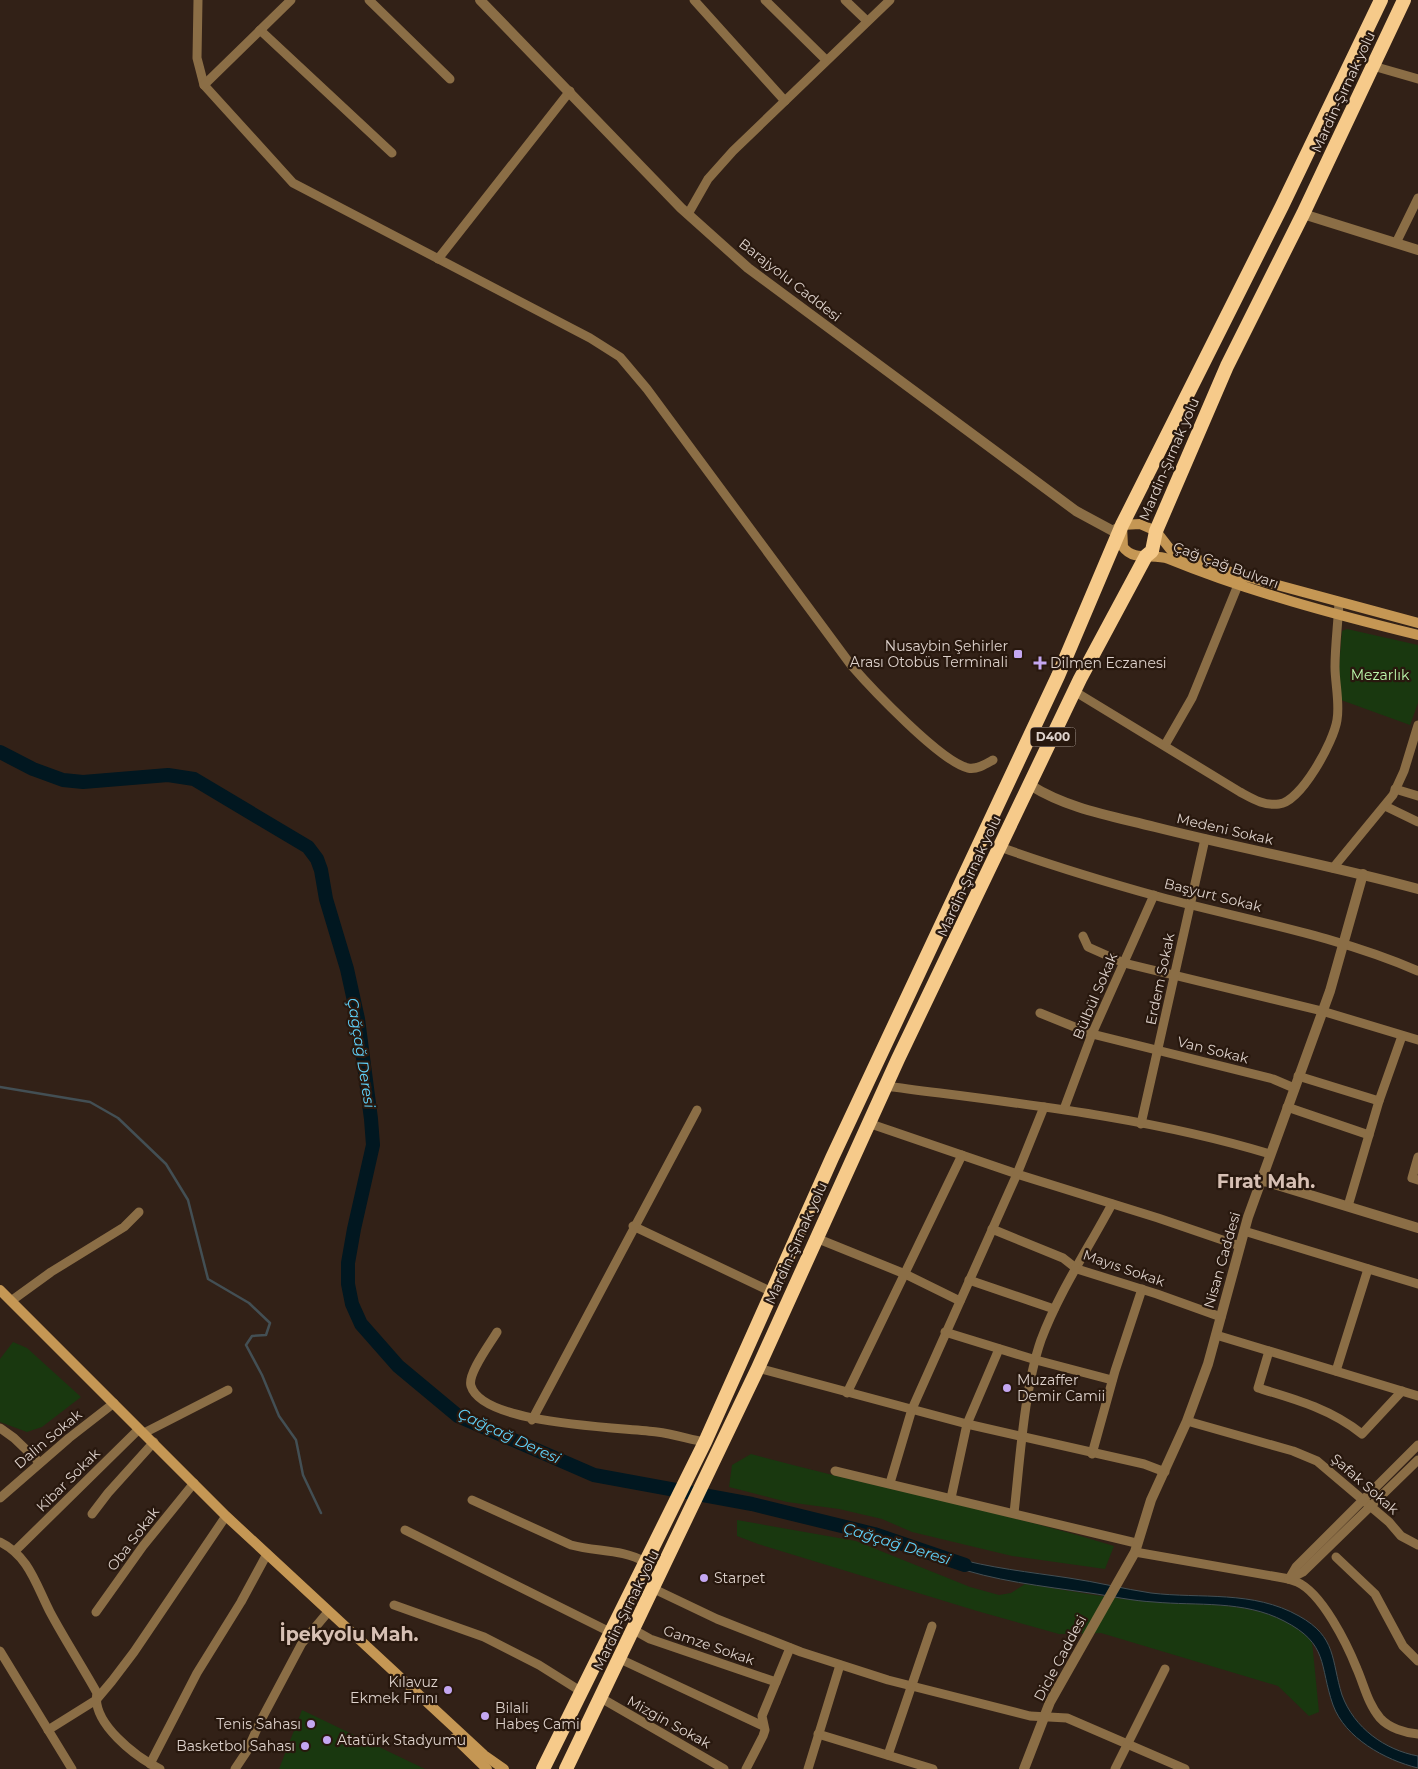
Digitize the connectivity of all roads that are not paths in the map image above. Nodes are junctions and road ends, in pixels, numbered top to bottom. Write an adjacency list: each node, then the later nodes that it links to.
1 (198, 0): 17 (street)
2 (291, 0): 12 (street)
3 (369, 0): 15 (street)
4 (480, 0): 18 (street, Barajyolu Caddesi)
5 (694, 0): 19 (street)
6 (765, 0): 13 (street)
7 (845, 0): 11 (street)
8 (890, 0): 11 (street)
9 (1381, 0): 27 (highway, Mardin-Şırnak yolu)
10 (1404, 0): 14 (highway, Mardin-Şırnak yolu / D400)
11 (867, 21): 13 (street)
12 (260, 30): 17 (street); 20 (street)
13 (826, 60): 19 (street)
14 (1373, 66): 16 (street); 23 (highway, Mardin-Şırnak yolu / D400)
15 (450, 79)
16 (1418, 80)
17 (204, 85): 26 (street)
18 (570, 91): 22 (street, Barajyolu Caddesi); 26 (street)
19 (784, 101): 22 (street)
20 (392, 153)
21 (1418, 198): 24 (street)
22 (688, 214): 27 (street, Barajyolu Caddesi)
23 (1303, 214): 24 (street); 28 (highway, Mardin-Şırnak yolu / D400)
24 (1396, 243): 25 (street)
25 (1418, 250)
26 (438, 259): 39 (street)
27 (1122, 525): 28 (main road); 29 (main road, Çağ Çağ Bulvarı); 96 (highway, Mardin-Şırnak yolu)
28 (1156, 531): 29 (highway, Mardin-Şırnak yolu / D400); 31 (main road, Çağ Çağ Bulvarı)
29 (1146, 556): 30 (main road, Çağ Çağ Bulvarı); 35 (highway, Mardin-Şırnak yolu / D400)
30 (1238, 585): 32 (main road, Çağ Çağ Bulvarı); 37 (street)
31 (1339, 602): 32 (street); 33 (main road, Çağ Çağ Bulvarı)
32 (1338, 616): 34 (main road, Çağ Çağ Bulvarı); 37 (street)
33 (1418, 623)
34 (1418, 635)
35 (1074, 691): 37 (street); 40 (highway, Mardin-Şırnak yolu / D400)
36 (1418, 725): 38 (street)
37 (1165, 745)
38 (1414, 750): 41 (street)
39 (993, 760)
40 (1030, 785): 45 (street, Medeni Sokak); 46 (highway, Mardin-Şırnak yolu / D400)
41 (1396, 788): 42 (street); 43 (street)
42 (1418, 796)
43 (1385, 806): 44 (street); 47 (street)
44 (1418, 822)
45 (1205, 840): 47 (street, Medeni Sokak); 51 (street, Erdem Sokak)
46 (1000, 847): 50 (street, Başyurt Sokak); 64 (highway, Mardin-Şırnak yolu / D400)
47 (1334, 868): 48 (street, Medeni Sokak)
48 (1363, 874): 49 (street, Medeni Sokak); 53 (street, Nisan Caddesi)
49 (1418, 889)
50 (1154, 895): 51 (street, Başyurt Sokak); 54 (street, Bülbül Sokak)
51 (1191, 904): 53 (street, Başyurt Sokak); 56 (street, Erdem Sokak)
52 (1083, 936): 54 (street)
53 (1344, 943): 55 (street, Başyurt Sokak); 57 (street, Nisan Caddesi)
54 (1124, 963): 56 (street); 59 (street, Bülbül Sokak)
55 (1418, 971)
56 (1175, 976): 57 (street); 62 (street, Erdem Sokak)
57 (1322, 1011): 60 (street); 63 (street, Nisan Caddesi)
58 (1040, 1013): 59 (street, Van Sokak)
59 (1092, 1034): 62 (street, Van Sokak); 69 (street, Bülbül Sokak)
60 (1402, 1036): 61 (street); 66 (street)
61 (1418, 1040)
62 (1158, 1051): 65 (street, Van Sokak); 72 (street, Erdem Sokak)
63 (1298, 1076): 65 (street, Nisan Caddesi); 66 (street)
64 (885, 1086): 67 (street); 71 (highway, Mardin-Şırnak yolu / D400)
65 (1294, 1088): 68 (street, Nisan Caddesi)
66 (1379, 1101): 73 (street)
67 (1044, 1107): 69 (street); 77 (street)
68 (1287, 1107): 73 (street); 74 (street, Nisan Caddesi)
69 (1064, 1109): 72 (street)
70 (696, 1110): 83 (street)
71 (868, 1123): 75 (street); 87 (highway, Mardin-Şırnak yolu / D400)
72 (1141, 1124): 74 (street)
73 (1369, 1135): 81 (street)
74 (1270, 1154): 78 (street, Nisan Caddesi)
75 (962, 1155): 77 (street); 91 (street)
76 (1418, 1157): 79 (street)
77 (1017, 1174): 80 (street); 85 (street)
78 (1261, 1180): 81 (street); 86 (street, Nisan Caddesi)
79 (1418, 1180)
80 (1112, 1204): 88 (street); 89 (street)
81 (1348, 1206): 84 (street)
82 (139, 1212): 97 (street)
83 (633, 1226): 96 (street); 116 (street)
84 (1418, 1228)
85 (992, 1229): 89 (street, Mayıs Sokak); 92 (street)
86 (1244, 1230): 88 (street, Nisan Caddesi); 90 (street)
87 (816, 1238): 91 (street); 107 (highway, Mardin-Şırnak yolu / D400)
88 (1240, 1246): 100 (street, Nisan Caddesi)
89 (1077, 1269): 94 (street, Mayıs Sokak); 99 (street)
90 (1368, 1269): 93 (street); 108 (street)
91 (904, 1274): 98 (street); 112 (street)
92 (969, 1280): 98 (street); 99 (street)
93 (1418, 1284)
94 (1142, 1289): 100 (street, Mayıs Sokak); 109 (street)
95 (0, 1290): 97 (main road)
96 (772, 1292): 123 (highway, Mardin-Şırnak yolu)
97 (11, 1301): 114 (main road)
98 (960, 1301): 102 (street)
99 (1054, 1309): 106 (street)
100 (1221, 1317): 103 (street, Nisan Caddesi)
101 (497, 1332): 116 (street)
102 (945, 1332): 104 (street); 115 (street)
103 (1216, 1335): 105 (street); 117 (street, Nisan Caddesi)
104 (999, 1349): 106 (street); 118 (street)
105 (1269, 1351): 108 (street); 111 (street)
106 (1036, 1360): 109 (street); 121 (street)
107 (758, 1368): 112 (street); 148 (highway, Mardin-Şırnak yolu / D400)
108 (1336, 1371): 111 (street)
109 (1112, 1380): 125 (street)
110 (228, 1390): 120 (street, Kibar Sokak)
111 (1402, 1391): 113 (street)
112 (846, 1393): 115 (street)
113 (1418, 1396)
114 (114, 1403): 120 (main road); 127 (street, Dalin Sokak)
115 (912, 1409): 118 (street); 131 (street)
116 (532, 1420): 123 (street)
117 (1187, 1421): 129 (street, Nisan Caddesi); 135 (street, Şafak Sokak)
118 (967, 1424): 121 (street); 133 (street)
119 (0, 1428): 127 (street)
120 (141, 1431): 122 (main road); 143 (street, Kibar Sokak)
121 (1023, 1435): 125 (street); 136 (street)
122 (154, 1442): 130 (main road); 137 (street)
123 (705, 1442): 146 (highway, Mardin-Şırnak yolu)
124 (1418, 1445): 135 (street)
125 (1092, 1454): 129 (street)
126 (1418, 1460): 135 (street)
127 (40, 1463): 132 (street, Dalin Sokak)
128 (835, 1471): 131 (street)
129 (1165, 1472): 142 (street, Nisan Caddesi)
130 (194, 1483): 138 (main road); 150 (street, Oba Sokak)
131 (890, 1483): 133 (street)
132 (0, 1498)
133 (951, 1498): 136 (street)
134 (472, 1500): 146 (street)
135 (1366, 1503): 141 (street, Şafak Sokak); 147 (street)
136 (1014, 1513): 142 (street)
137 (92, 1514)
138 (226, 1516): 144 (main road); 167 (street)
139 (405, 1530): 155 (street)
140 (0, 1542): 143 (street)
141 (1418, 1545)
142 (1136, 1548): 147 (street); 152 (street, Nisan Caddesi)
143 (15, 1551): 167 (street)
144 (267, 1554): 151 (main road); 175 (street)
145 (1336, 1557): 160 (street)
146 (645, 1562): 155 (highway, Mardin-Şırnak yolu)
147 (1289, 1580): 172 (street)
148 (654, 1589): 154 (highway, Mardin-Şırnak yolu); 157 (street)
149 (394, 1605): 165 (street)
150 (96, 1612)
151 (328, 1612): 156 (main road); 178 (street)
152 (1098, 1616): 168 (street, Dicle Caddesi)
153 (932, 1626): 164 (street)
154 (634, 1630): 159 (highway, Mardin-Şırnak yolu); 163 (street, Gamze Sokak)
155 (610, 1632): 165 (highway, Mardin-Şırnak yolu)
156 (350, 1633): 179 (main road); 180 (main road)
157 (790, 1648): 161 (street); 163 (street)
158 (0, 1652): 170 (street)
159 (620, 1659): 166 (highway, Mardin-Şırnak yolu); 169 (street)
160 (1418, 1661)
161 (840, 1665): 164 (street); 171 (street)
162 (1165, 1669): 173 (street)
163 (776, 1682): 169 (street)
164 (912, 1686): 168 (street); 174 (street)
165 (582, 1692): 181 (highway, Mardin-Şırnak yolu)
166 (601, 1698): 182 (highway, Mardin-Şırnak yolu); 183 (street, Mizgin Sokak)
167 (96, 1700): 170 (street); 175 (street)
168 (1046, 1717): 173 (street); 187 (street, Dicle Caddesi)
169 (763, 1726): 184 (street)
170 (48, 1730): 176 (street)
171 (818, 1734): 174 (street); 185 (street)
172 (1418, 1734)
173 (1127, 1743): 188 (street); 189 (street)
174 (888, 1755): 186 (street)
175 (150, 1764): 177 (street)
176 (72, 1769)
177 (160, 1769)
178 (234, 1769)
179 (487, 1769)
180 (504, 1769)
181 (543, 1769)
182 (566, 1769)
183 (724, 1769)
184 (746, 1769)
185 (808, 1769)
186 (933, 1769)
187 (1024, 1769)
188 (1115, 1769)
189 (1185, 1769)

